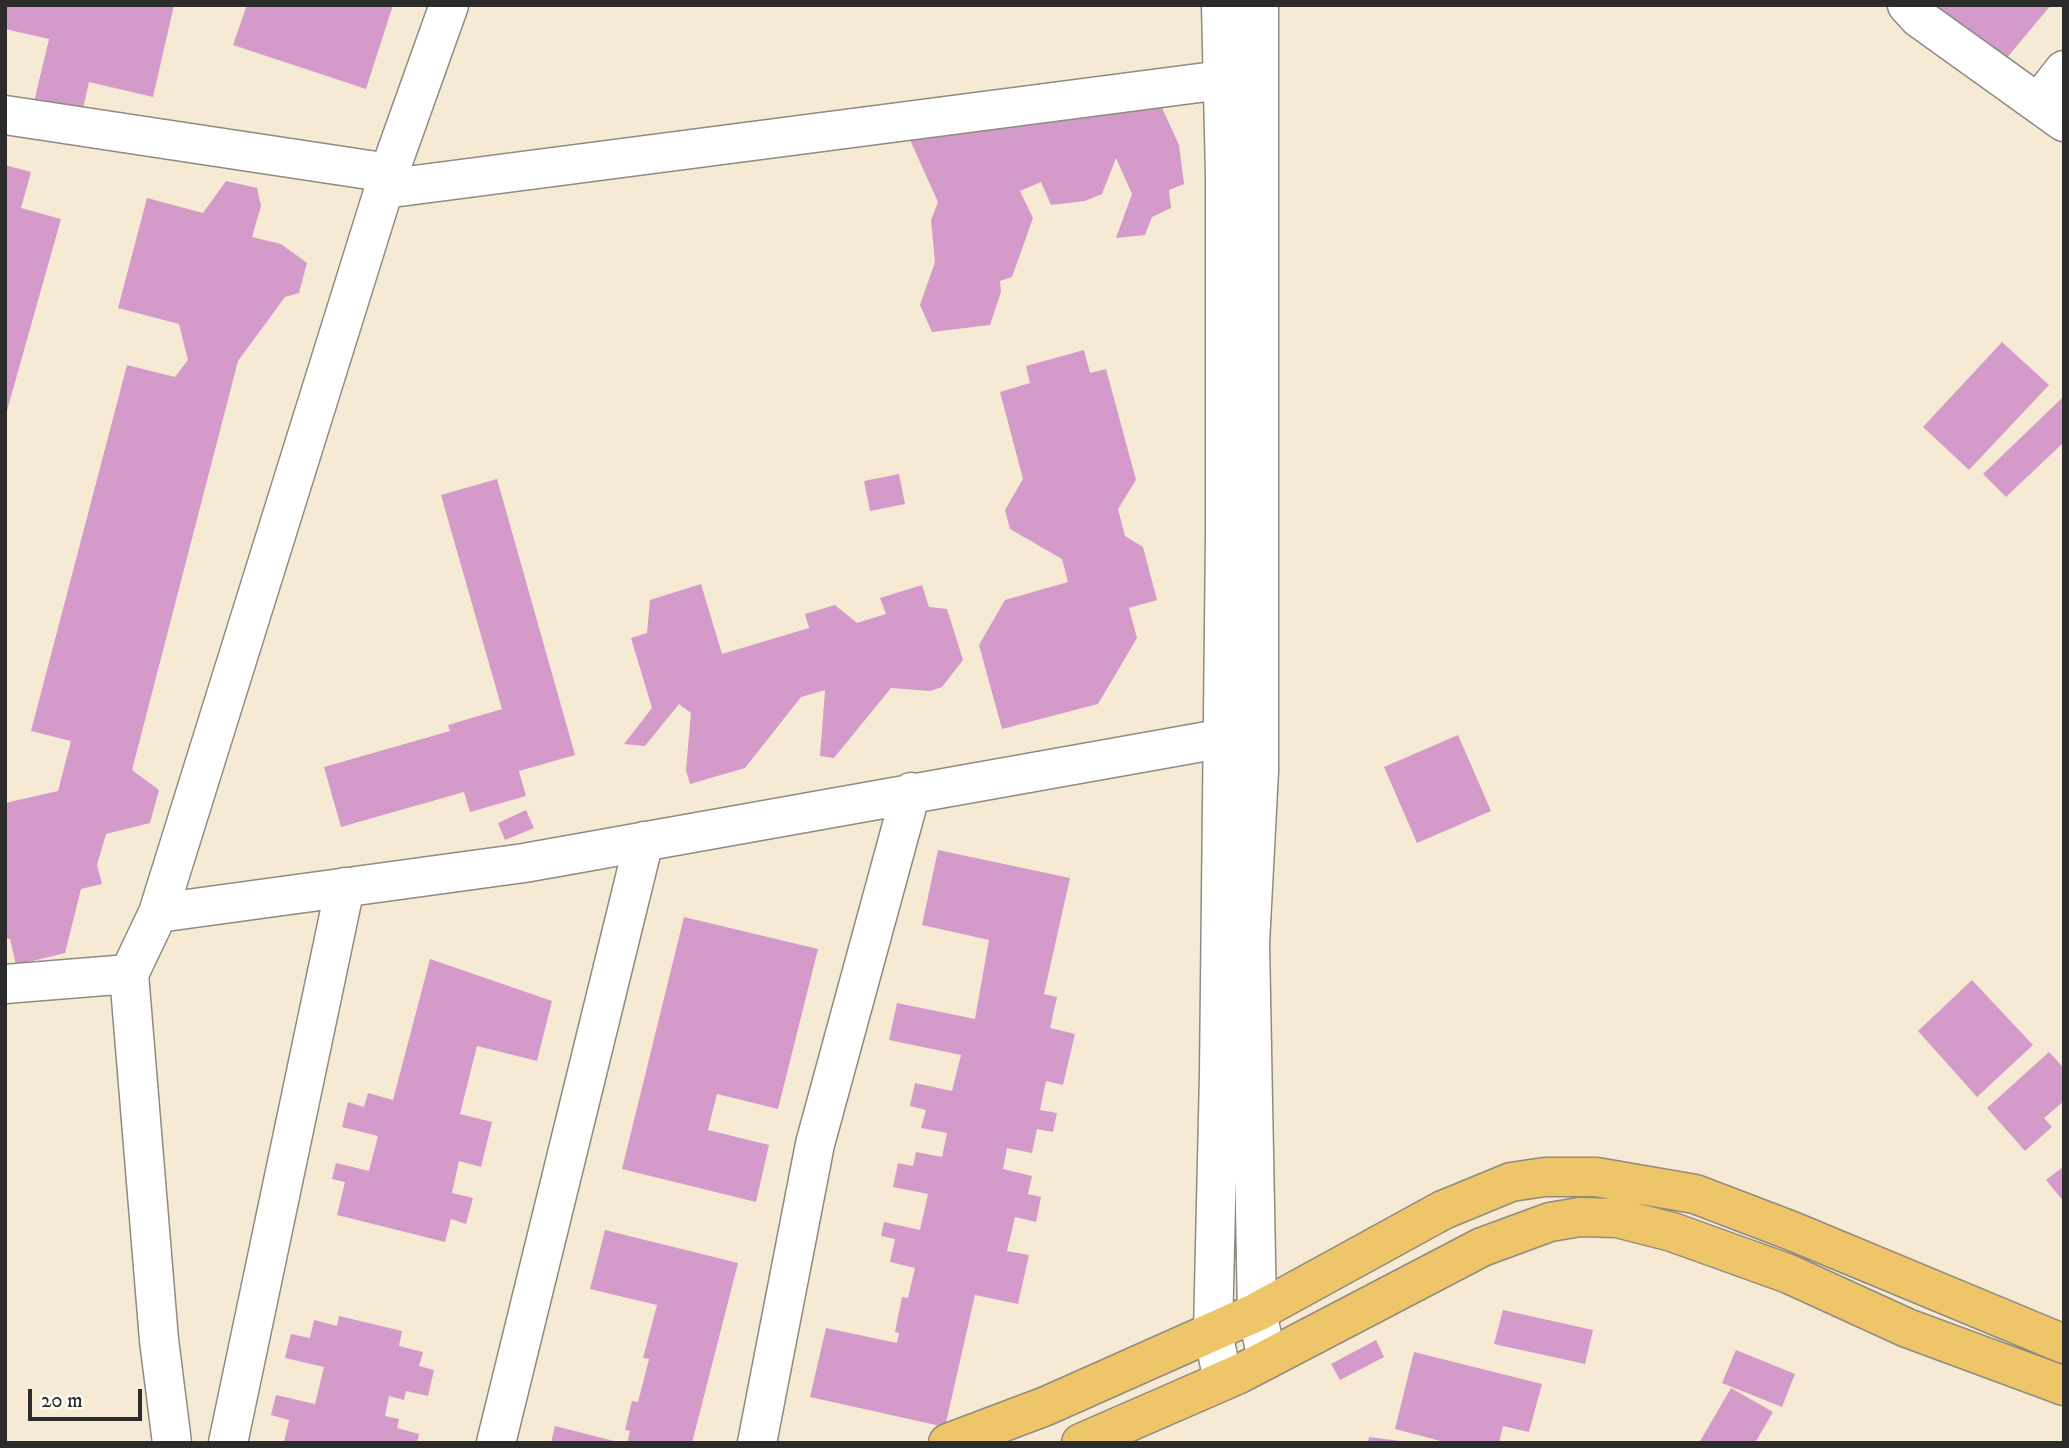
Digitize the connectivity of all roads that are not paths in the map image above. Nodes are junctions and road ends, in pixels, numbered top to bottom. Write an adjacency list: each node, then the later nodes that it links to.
1 (449, 5): 9 (street)
2 (1221, 5): 6 (street)
3 (1259, 5): 6 (street)
4 (1907, 5): 7 (street)
5 (2064, 70): 7 (street)
6 (1240, 81): 9 (street); 10 (street); 11 (street)
7 (2052, 112)
8 (5, 115): 9 (street)
9 (386, 181): 15 (street)
10 (1259, 733): 11 (street); 18 (street)
11 (1222, 737): 12 (street); 19 (street)
12 (911, 792): 13 (street); 27 (street)
13 (645, 841): 14 (street); 26 (street)
14 (345, 887): 15 (street); 25 (street)
15 (158, 913): 16 (street)
16 (129, 974): 17 (street); 24 (street)
17 (5, 984)
18 (1257, 1312): 19 (main road); 20 (main road); 21 (street)
19 (1213, 1332): 22 (street); 28 (main road)
20 (2064, 1344)
21 (1268, 1359): 22 (main road); 23 (main road)
22 (1223, 1381): 29 (main road)
23 (2064, 1386)
24 (172, 1443)
25 (228, 1443)
26 (496, 1443)
27 (757, 1443)
28 (948, 1443)
29 (1081, 1443)

